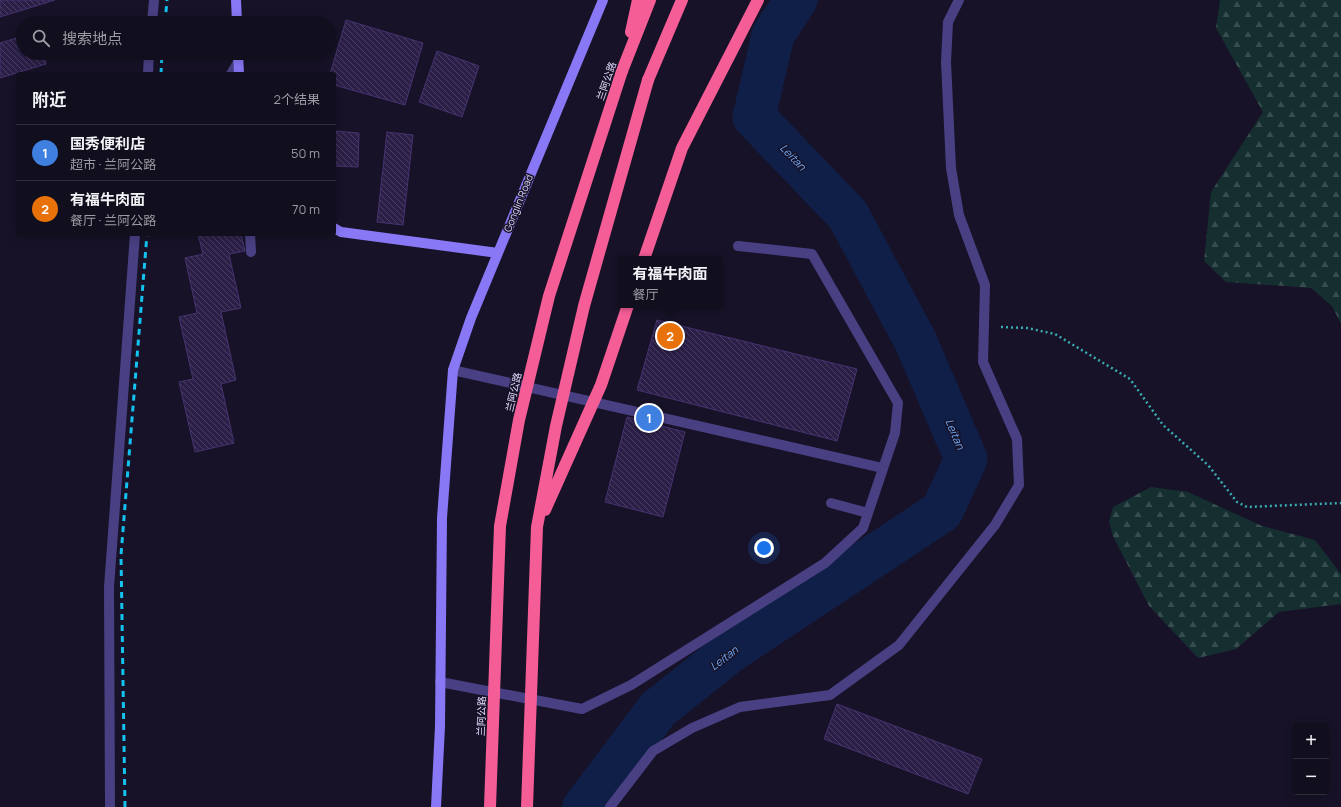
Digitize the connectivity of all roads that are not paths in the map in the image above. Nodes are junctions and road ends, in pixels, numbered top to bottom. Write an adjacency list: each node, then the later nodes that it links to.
1 (154, 0): 9 (street)
2 (236, 0): 10 (main road)
3 (603, 0): 23 (main road, Gonglin Road)
4 (638, 0): 14 (highway)
5 (650, 0): 14 (highway, 兰阿公路)
6 (682, 0): 30 (highway, bridge)
7 (758, 0): 24 (highway)
8 (959, 0): 36 (street)
9 (153, 16)
10 (237, 16)
11 (149, 60): 15 (street)
12 (237, 60): 16 (street)
13 (238, 60): 17 (main road)
14 (622, 71): 34 (highway, 兰阿公路, bridge)
15 (148, 72)
16 (232, 72)
17 (239, 72)
18 (336, 229): 23 (main road)
19 (136, 236): 32 (street)
20 (250, 236): 22 (street)
21 (738, 246): 27 (street)
22 (251, 252)
23 (498, 253): 26 (main road, Gonglin Road)
24 (645, 256)
25 (627, 308): 30 (highway, bridge)
26 (453, 370): 27 (street); 31 (main road, Gonglin Road)
27 (883, 468): 29 (street)
28 (831, 503): 29 (street)
29 (868, 513): 31 (street)
30 (537, 527): 35 (highway, bridge)
31 (440, 682): 33 (main road, Gonglin Road)
32 (110, 807)
33 (436, 807)
34 (490, 807)
35 (528, 807)
36 (610, 807)

